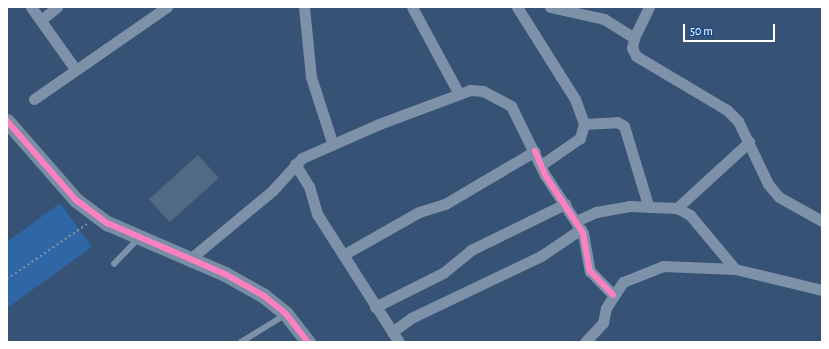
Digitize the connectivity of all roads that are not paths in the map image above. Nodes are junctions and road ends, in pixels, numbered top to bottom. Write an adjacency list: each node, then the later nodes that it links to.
1 (31, 7): 9 (street)
2 (58, 7): 9 (street)
3 (167, 7): 11 (street)
4 (304, 7): 17 (street)
5 (412, 7): 12 (street)
6 (517, 7): 15 (street)
7 (550, 7): 10 (street)
8 (649, 7): 10 (street)
9 (41, 20): 11 (street)
10 (634, 38): 16 (street)
11 (76, 70): 13 (street)
12 (459, 94): 17 (street); 18 (street)
13 (34, 99)
14 (7, 121): 26 (street)
15 (584, 124): 20 (street); 22 (street)
16 (749, 142): 23 (street); 24 (street)
17 (333, 145): 19 (street)
18 (535, 152): 20 (street); 27 (street)
19 (295, 164): 27 (street); 28 (street)
20 (541, 165): 21 (street)
21 (565, 204): 25 (street); 33 (street)
22 (648, 205): 23 (street); 25 (street)
23 (677, 208): 30 (street)
24 (822, 221)
25 (578, 225): 32 (street); 35 (street)
26 (138, 238): 28 (street); 29 (lane)
27 (343, 255): 33 (street)
28 (190, 259): 34 (street)
29 (114, 264)
30 (735, 269): 31 (street); 32 (street)
31 (822, 290)
32 (613, 295): 39 (street)
33 (375, 307): 35 (street)
34 (286, 314): 36 (lane); 37 (street)
35 (392, 332): 38 (street)
36 (241, 342)
37 (308, 342)
38 (399, 342)
39 (585, 342)

